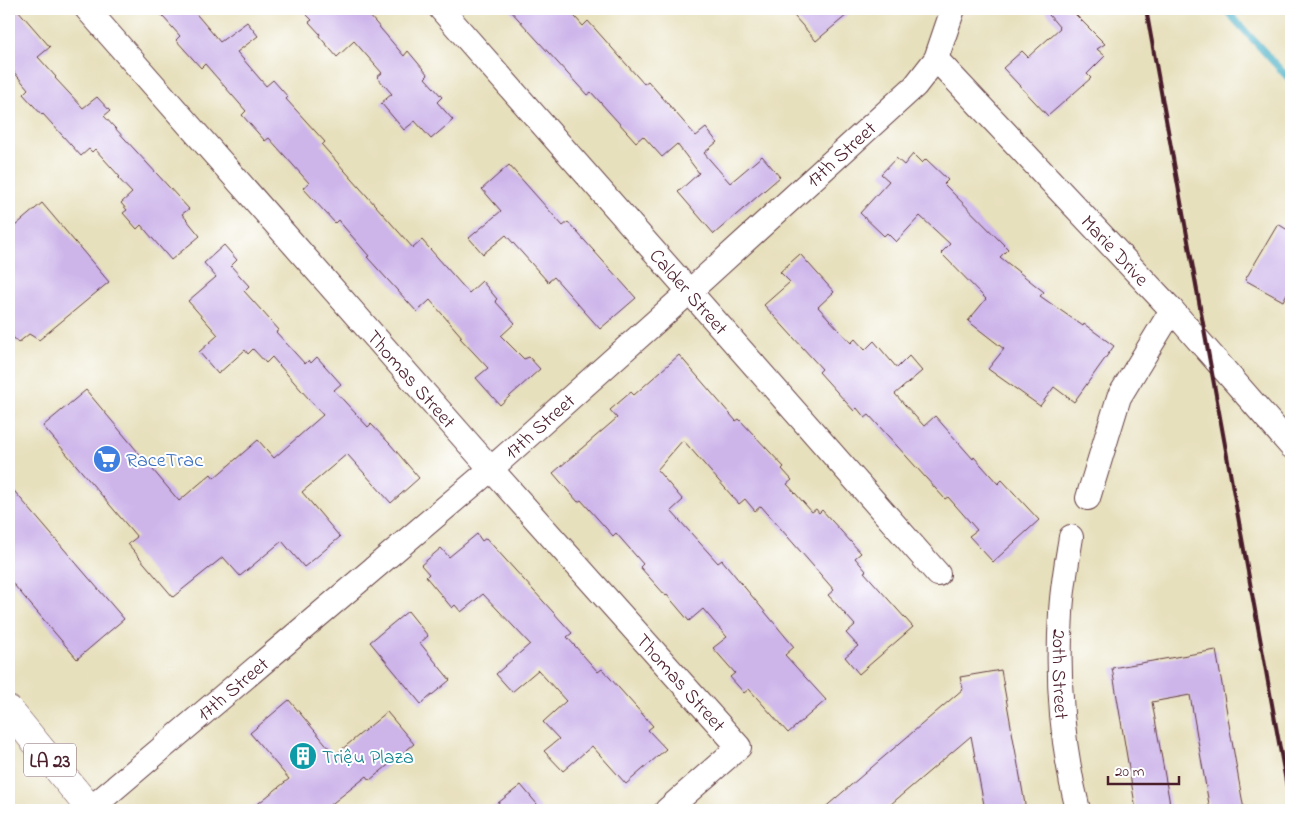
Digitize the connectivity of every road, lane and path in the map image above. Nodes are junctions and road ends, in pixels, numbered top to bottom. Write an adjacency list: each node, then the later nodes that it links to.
1 (87, 9): 8 (street, Thomas Street)
2 (441, 9): 5 (street, Calder Street)
3 (953, 9): 4 (street, 17th Street)
4 (936, 59): 5 (street, 17th Street); 6 (street, Marie Drive)
5 (690, 291): 8 (street, 17th Street); 11 (street, Calder Street)
6 (1172, 310): 7 (street, Marie Drive); 9 (street)
7 (1291, 446)
8 (491, 469): 13 (street, 17th Street); 14 (street, Thomas Street)
9 (1088, 498)
10 (1071, 537): 15 (street, 20th Street)
11 (938, 574)
12 (9, 710): 13 (highway, LA 23)
13 (90, 810)
14 (667, 810)
15 (1078, 810)

